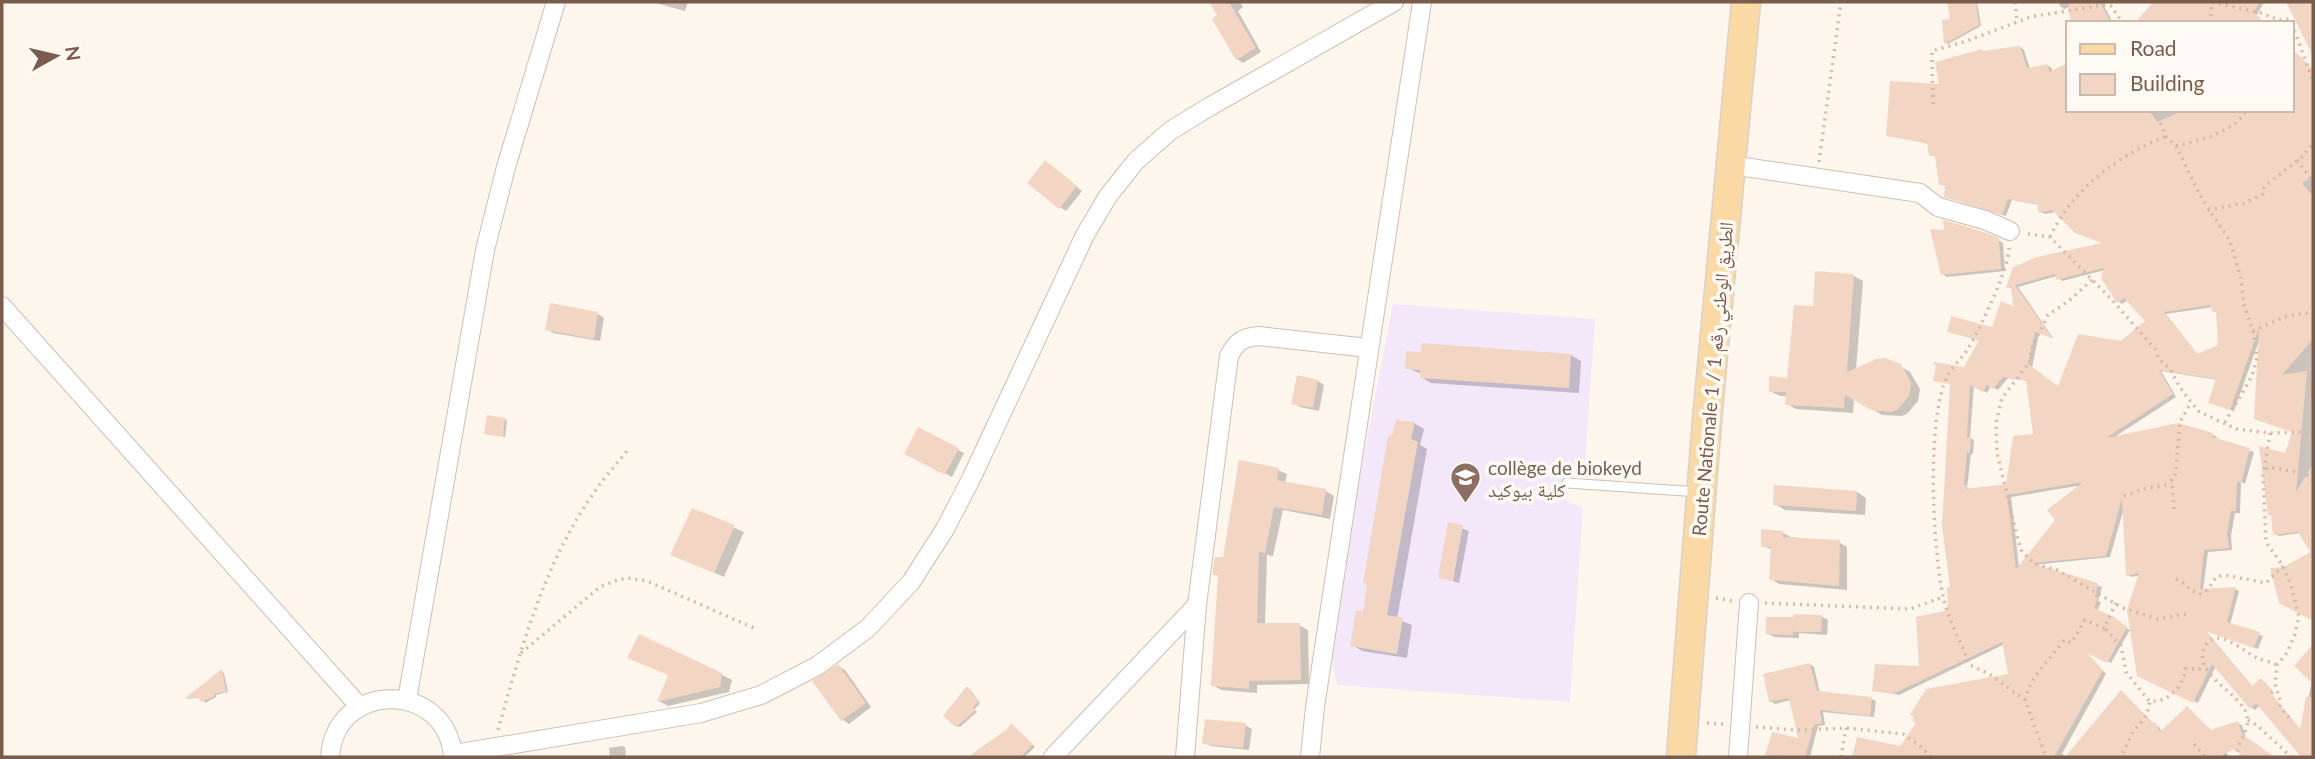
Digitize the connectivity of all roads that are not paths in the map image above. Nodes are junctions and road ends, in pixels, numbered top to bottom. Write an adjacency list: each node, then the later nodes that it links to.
1 (556, 2): 13 (street)
2 (1394, 2): 15 (street)
3 (1422, 2): 8 (street)
4 (1745, 2): 5 (main road, Route Nationale 1 / الطريق الوطني رقم 1)
5 (1731, 166): 6 (street); 10 (main road, Route Nationale 1 / الطريق الوطني رقم 1)
6 (2010, 231)
7 (2, 306): 14 (street)
8 (1368, 348): 12 (street); 19 (street)
9 (1567, 482): 10 (lane)
10 (1701, 492): 20 (main road, Route Nationale 1 / الطريق الوطني رقم 1)
11 (1749, 603): 21 (street)
12 (1197, 605): 17 (street); 18 (street)
13 (407, 700): 14 (street); 15 (street)
14 (360, 707): 16 (street)
15 (454, 756)
16 (330, 757)
17 (1053, 757)
18 (1185, 757)
19 (1310, 757)
20 (1681, 757)
21 (1738, 757)

